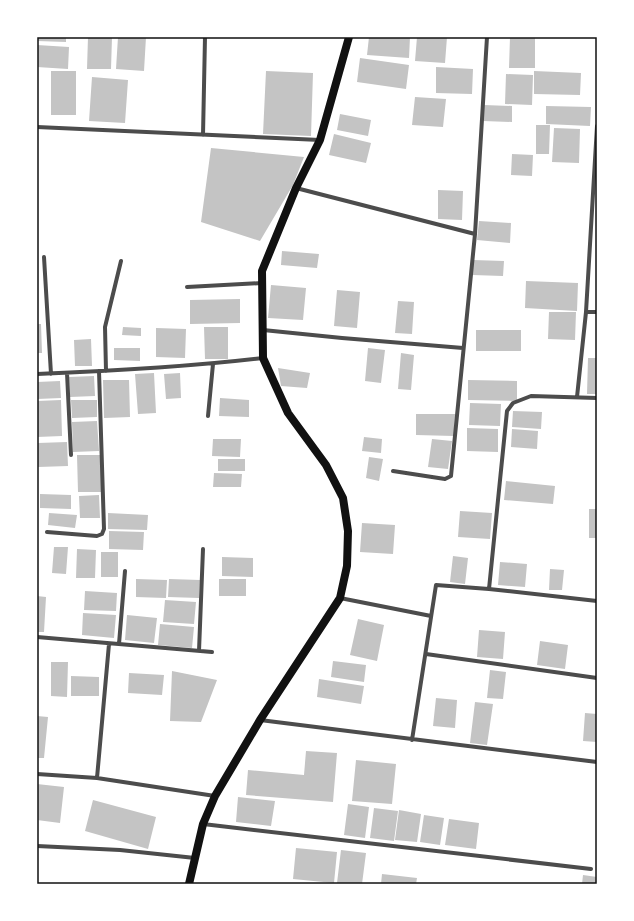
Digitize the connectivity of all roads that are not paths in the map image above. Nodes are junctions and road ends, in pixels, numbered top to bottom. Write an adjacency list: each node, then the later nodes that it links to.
1 (205, 37): 6 (street)
2 (349, 37): 7 (main road)
3 (487, 37): 9 (street)
4 (597, 126): 14 (street)
5 (37, 127): 6 (street)
6 (202, 135): 7 (street)
7 (320, 140): 8 (main road)
8 (296, 188): 9 (street); 12 (main road)
9 (475, 234): 17 (street)
10 (44, 257): 24 (street)
11 (121, 261): 21 (street)
12 (262, 283): 13 (street); 16 (main road)
13 (187, 287)
14 (586, 312): 15 (street); 25 (street)
15 (597, 312)
16 (263, 330): 17 (street); 18 (main road)
17 (463, 348): 29 (street)
18 (263, 358): 19 (street); 34 (main road)
19 (213, 364): 21 (street); 27 (street)
20 (99, 371): 21 (street); 22 (street); 30 (street)
21 (106, 371)
22 (67, 373): 24 (street); 28 (street)
23 (37, 374): 24 (street)
24 (51, 374)
25 (577, 397): 26 (street); 33 (street)
26 (597, 398)
27 (208, 416)
28 (71, 455)
29 (393, 471)
30 (47, 532)
31 (203, 549): 40 (street)
32 (125, 571): 39 (street)
33 (490, 589): 35 (street); 36 (street)
34 (340, 598): 36 (street); 44 (main road)
35 (597, 601)
36 (431, 616): 42 (street)
37 (37, 637): 38 (street)
38 (109, 644): 39 (street); 48 (street)
39 (119, 644): 40 (street)
40 (199, 651): 41 (street)
41 (212, 652)
42 (426, 654): 43 (street); 45 (street)
43 (597, 678)
44 (260, 720): 45 (street); 49 (main road)
45 (412, 740): 46 (street)
46 (597, 762)
47 (37, 774): 48 (street)
48 (97, 778): 49 (street)
49 (215, 796): 50 (main road)
50 (202, 824): 52 (main road); 53 (street)
51 (37, 846): 52 (street)
52 (195, 858): 54 (main road)
53 (591, 869)
54 (189, 884)

